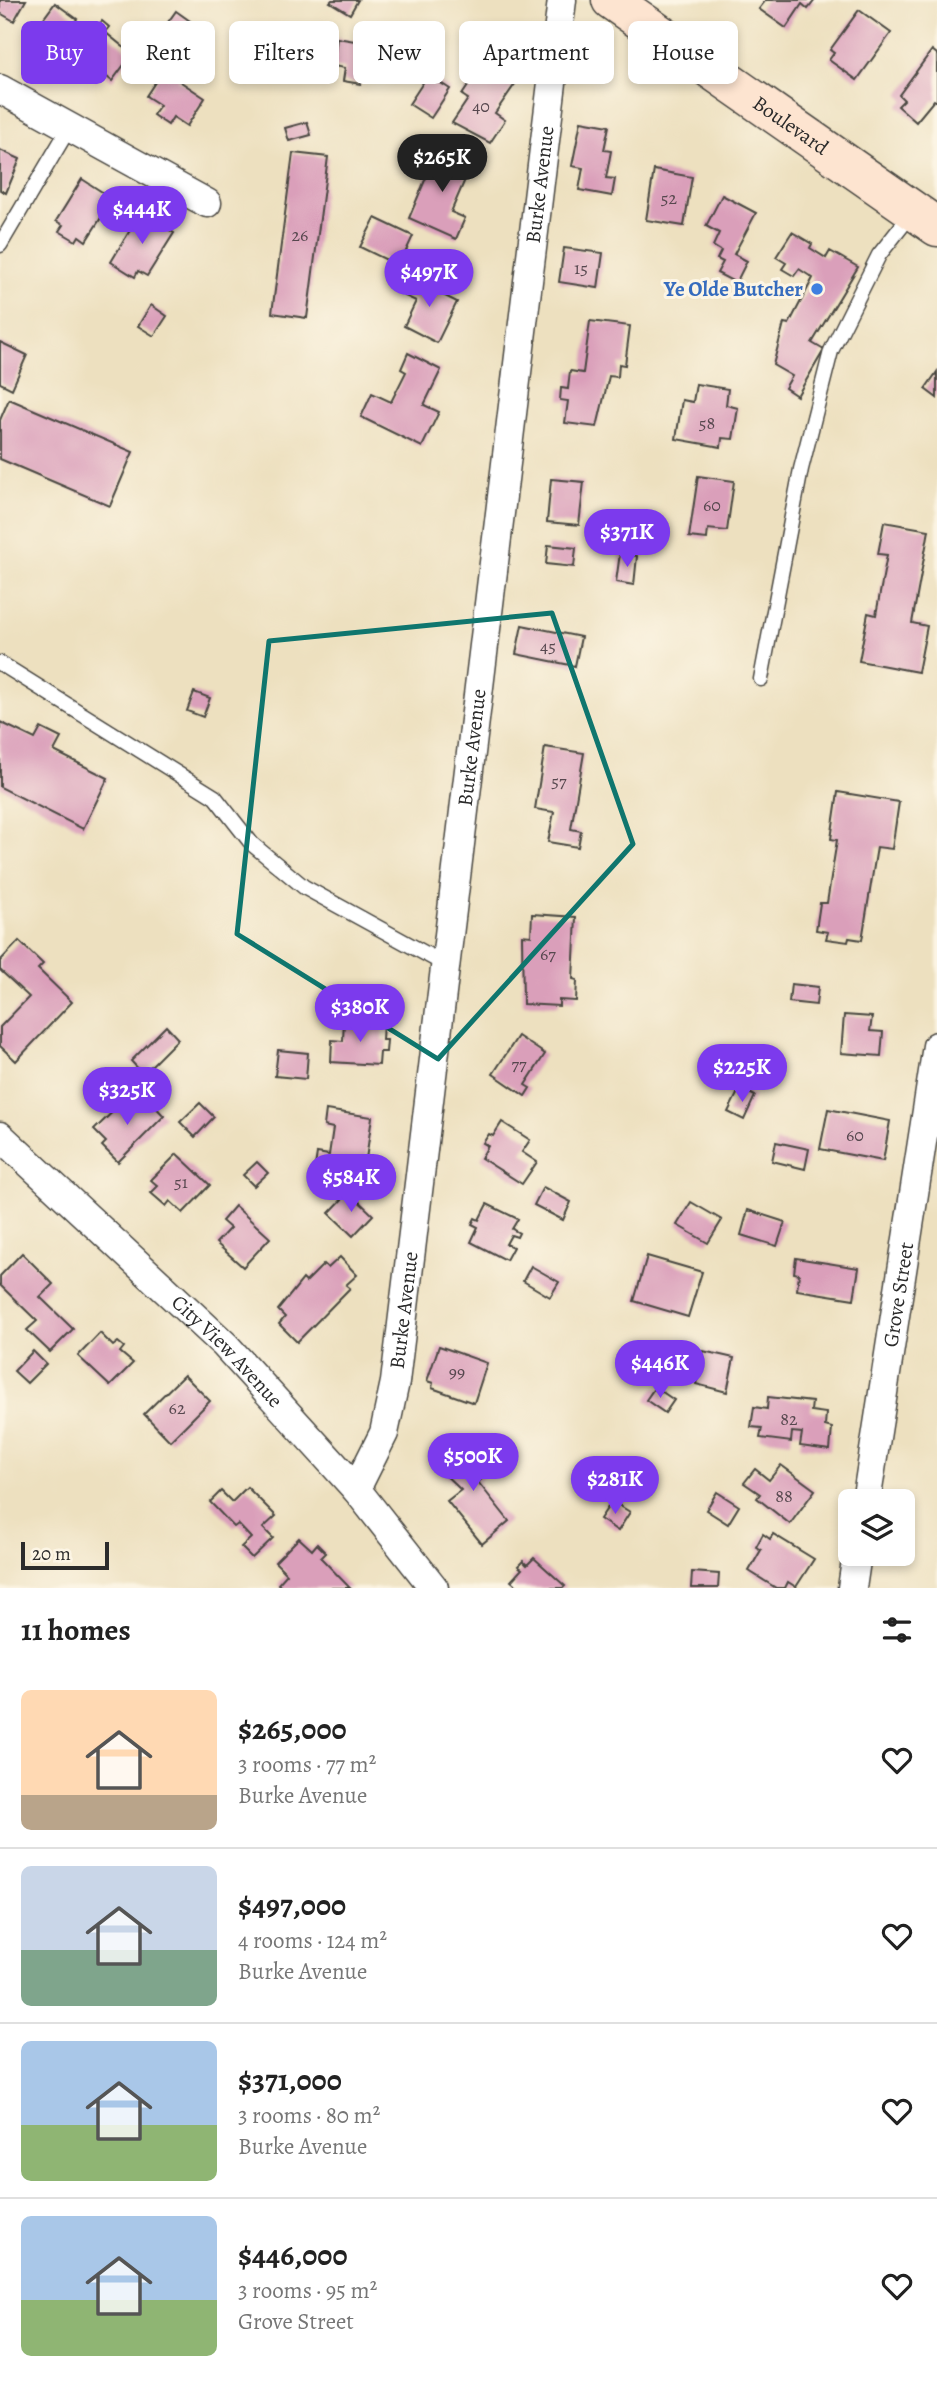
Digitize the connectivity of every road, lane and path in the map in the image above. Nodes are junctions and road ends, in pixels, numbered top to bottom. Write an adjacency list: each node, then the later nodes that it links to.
1 (562, 0): 10 (street, Burke Avenue)
2 (611, 0): 6 (main road, Boulevard)
3 (0, 89): 4 (street)
4 (69, 128): 5 (street); 7 (lane)
5 (206, 203)
6 (926, 219): 9 (lane)
7 (0, 245)
8 (0, 663): 10 (lane)
9 (761, 679)
10 (448, 966): 14 (street, Burke Avenue)
11 (937, 1046): 13 (street, Grove Street)
12 (0, 1136): 14 (street, City View Avenue)
13 (929, 1154): 15 (street, Grove Street)
14 (356, 1489): 17 (street, City View Avenue)
15 (868, 1489)
16 (856, 1566): 18 (street)
17 (434, 1588)
18 (852, 1588)

